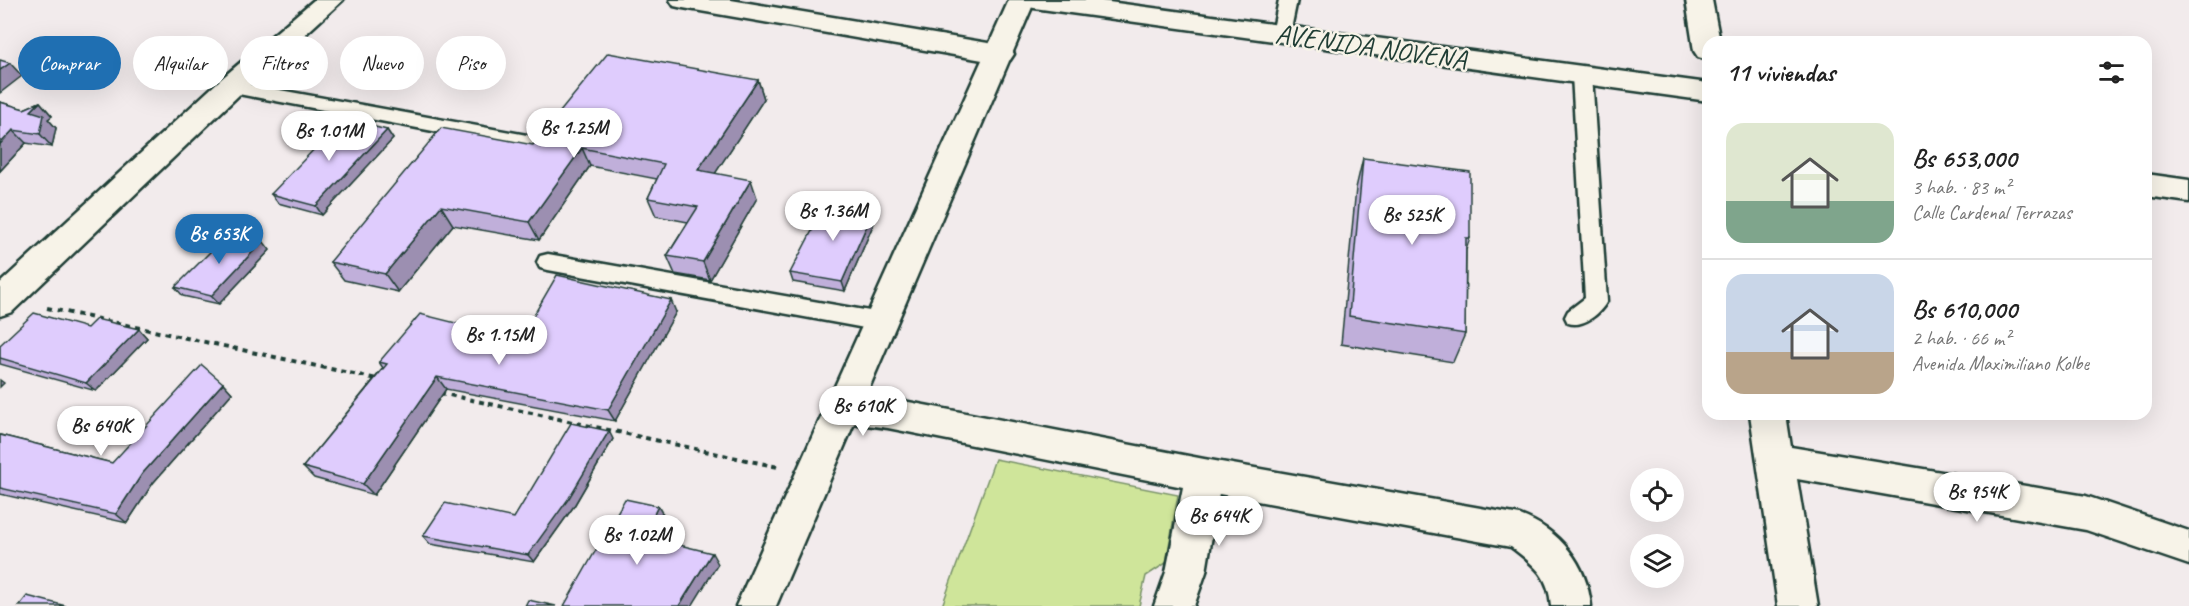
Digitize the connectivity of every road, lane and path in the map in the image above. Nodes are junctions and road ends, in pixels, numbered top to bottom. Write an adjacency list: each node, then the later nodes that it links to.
1 (330, 0): 11 (street)
2 (683, 0): 9 (street)
3 (1022, 0): 9 (street)
4 (1034, 0): 7 (street, AVENIDA NOVENA)
5 (1288, 0): 7 (lane)
6 (1699, 0): 8 (street)
7 (1281, 34): 10 (street, AVENIDA NOVENA)
8 (1705, 36)
9 (1000, 54): 19 (street)
10 (1582, 75): 12 (street, AVENIDA NOVENA); 18 (lane)
11 (230, 87): 13 (lane); 17 (street)
12 (1702, 91)
13 (527, 142)
14 (2152, 186): 15 (street)
15 (2189, 191)
16 (548, 262): 19 (lane)
17 (3, 301): 20 (path)
18 (1576, 317)
19 (881, 321): 22 (street)
20 (380, 380)
21 (439, 393): 25 (path)
22 (844, 407): 25 (street); 26 (street)
23 (1768, 420): 24 (street)
24 (1775, 460): 27 (street); 31 (street)
25 (814, 475): 28 (street)
26 (1204, 475): 29 (street); 30 (street)
27 (2189, 548)
28 (756, 606)
29 (1174, 606)
30 (1571, 606)
31 (1798, 606)

